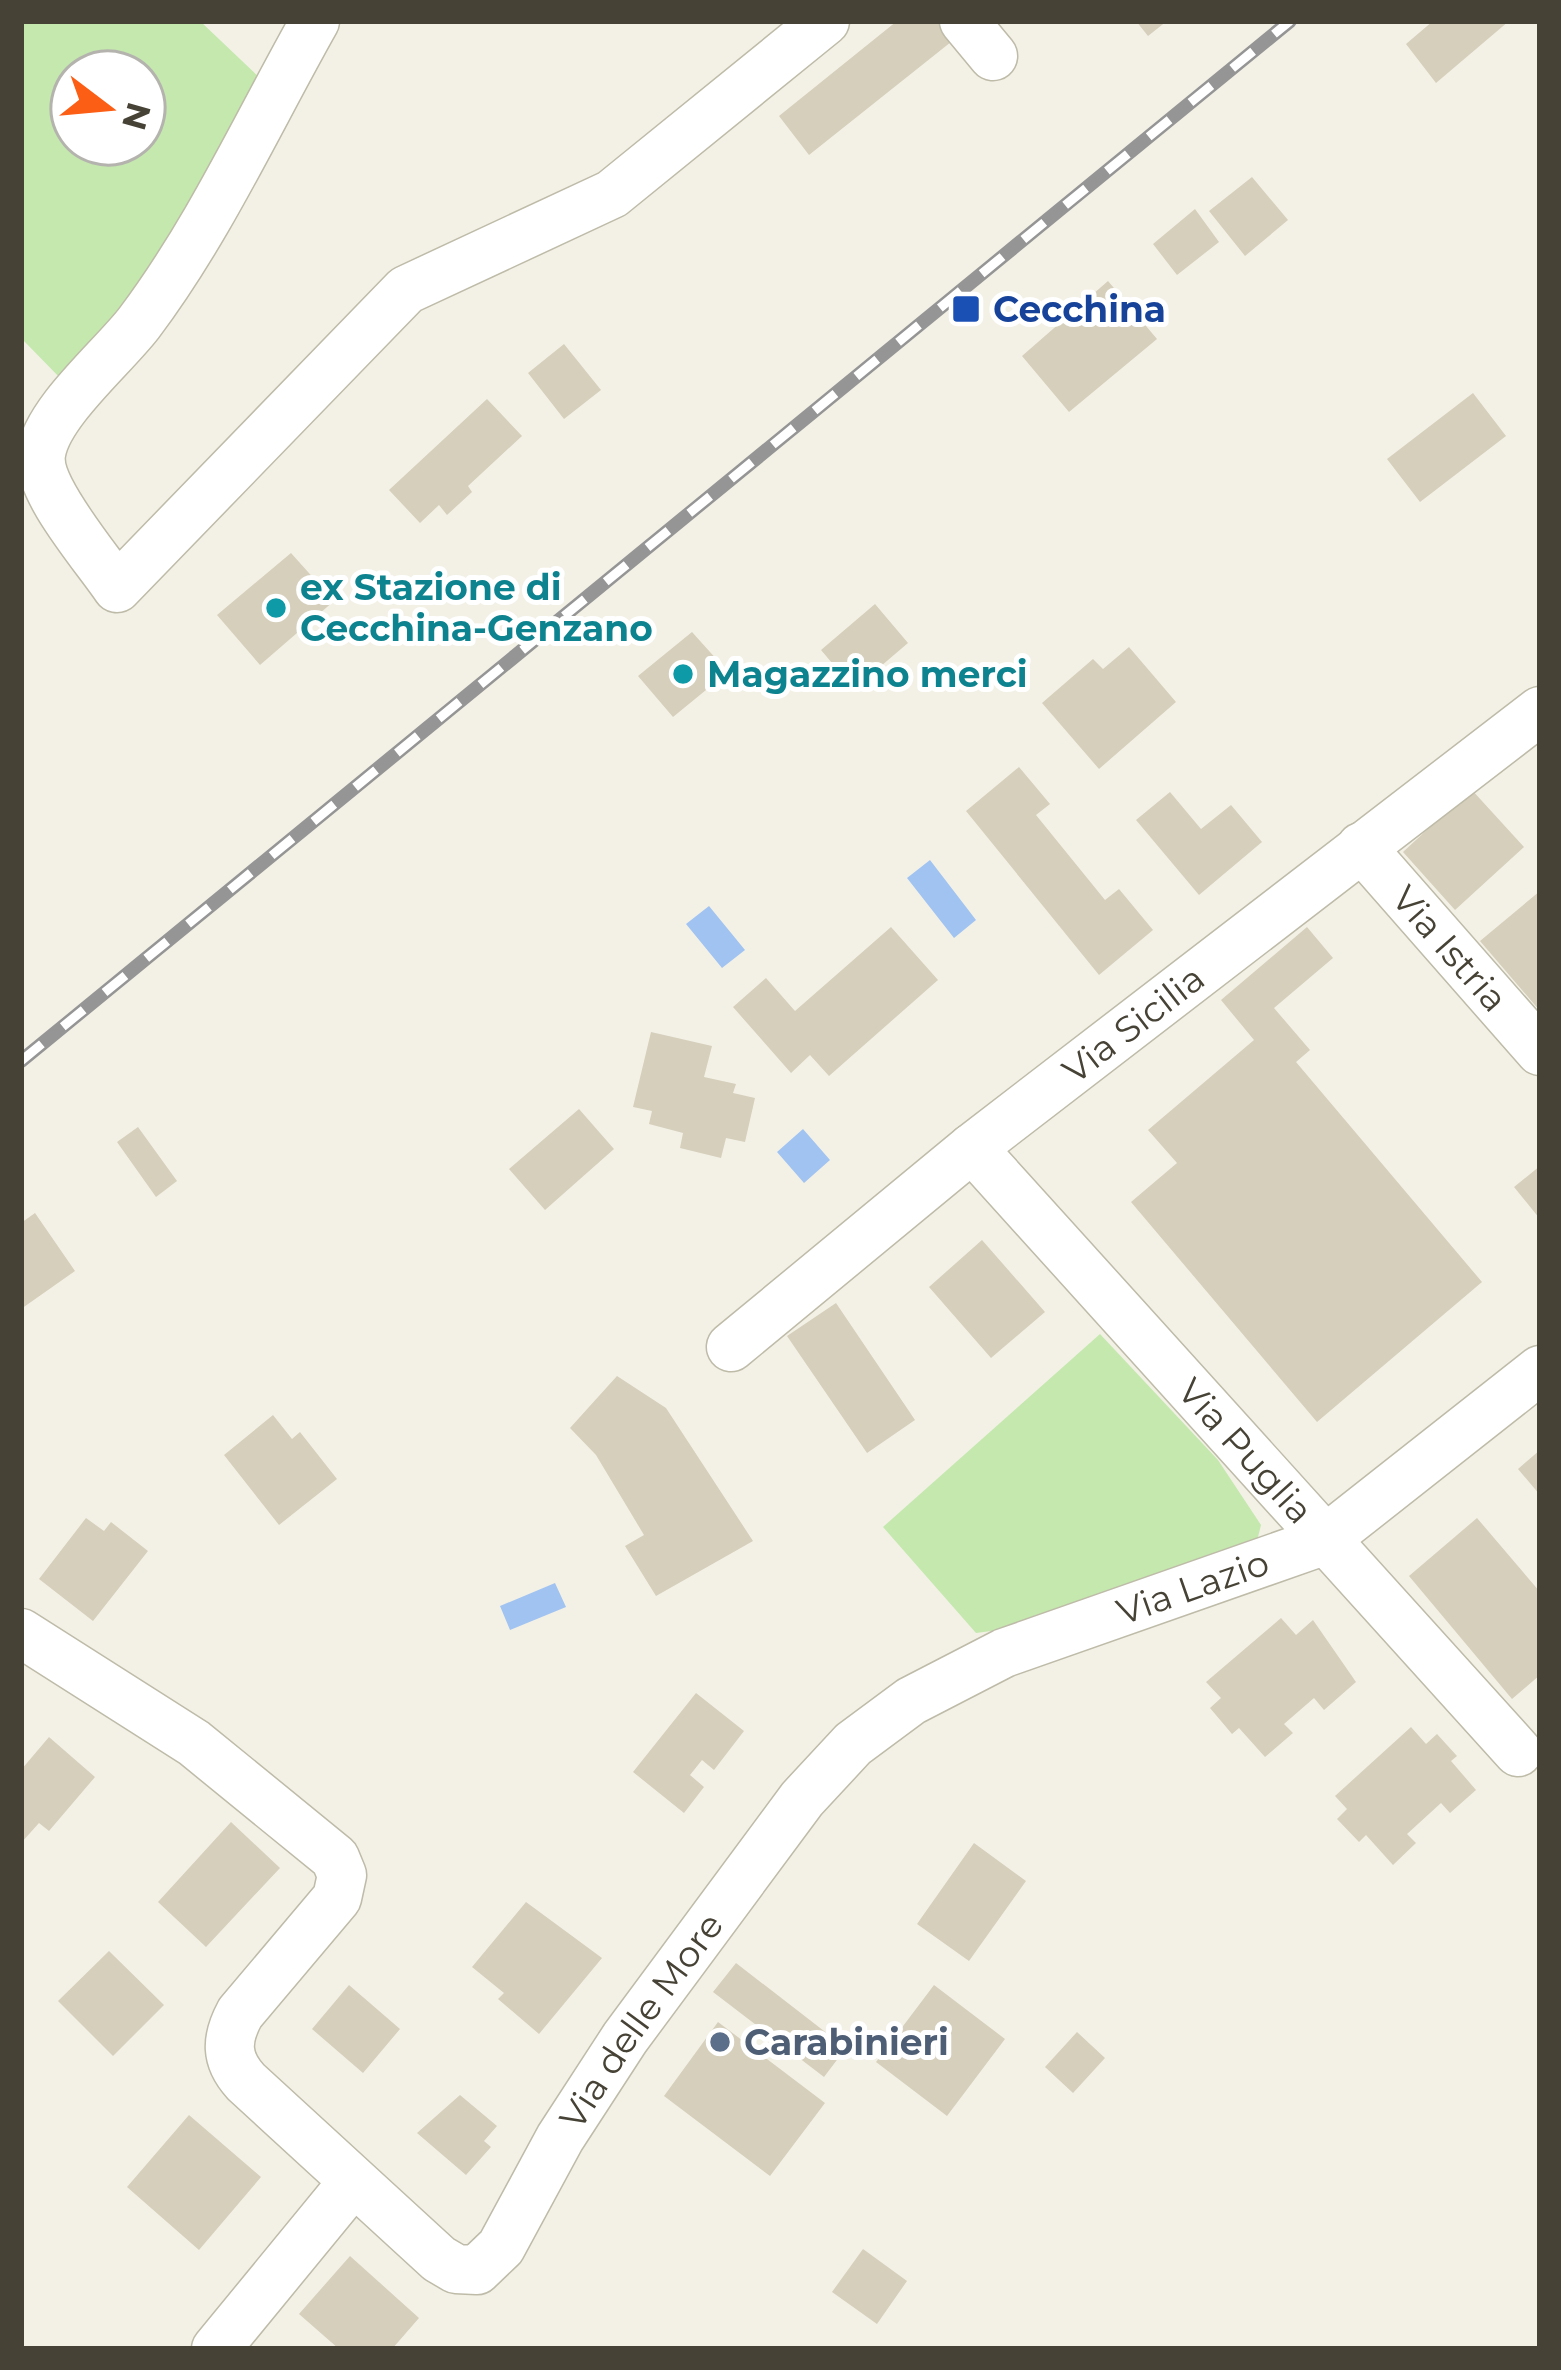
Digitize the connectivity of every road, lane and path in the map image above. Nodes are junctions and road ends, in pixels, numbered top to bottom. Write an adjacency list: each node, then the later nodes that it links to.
1 (315, 21): 2 (street)
2 (825, 21)
3 (1540, 711): 4 (street, Via Sicilia)
4 (1360, 847): 5 (street, Via Istria); 6 (street, Via Sicilia)
5 (1540, 1051)
6 (973, 1148): 7 (street, Via Sicilia); 9 (street, Via Puglia)
7 (731, 1347)
8 (1540, 1370): 9 (street, Via Lazio)
9 (1323, 1541): 11 (street, Via Lazio); 12 (street, Via Puglia)
10 (21, 1633): 13 (street, Via delle More)
11 (943, 1682): 13 (street, Via delle More)
12 (1518, 1752)
13 (353, 2182): 14 (street)
14 (216, 2349)

